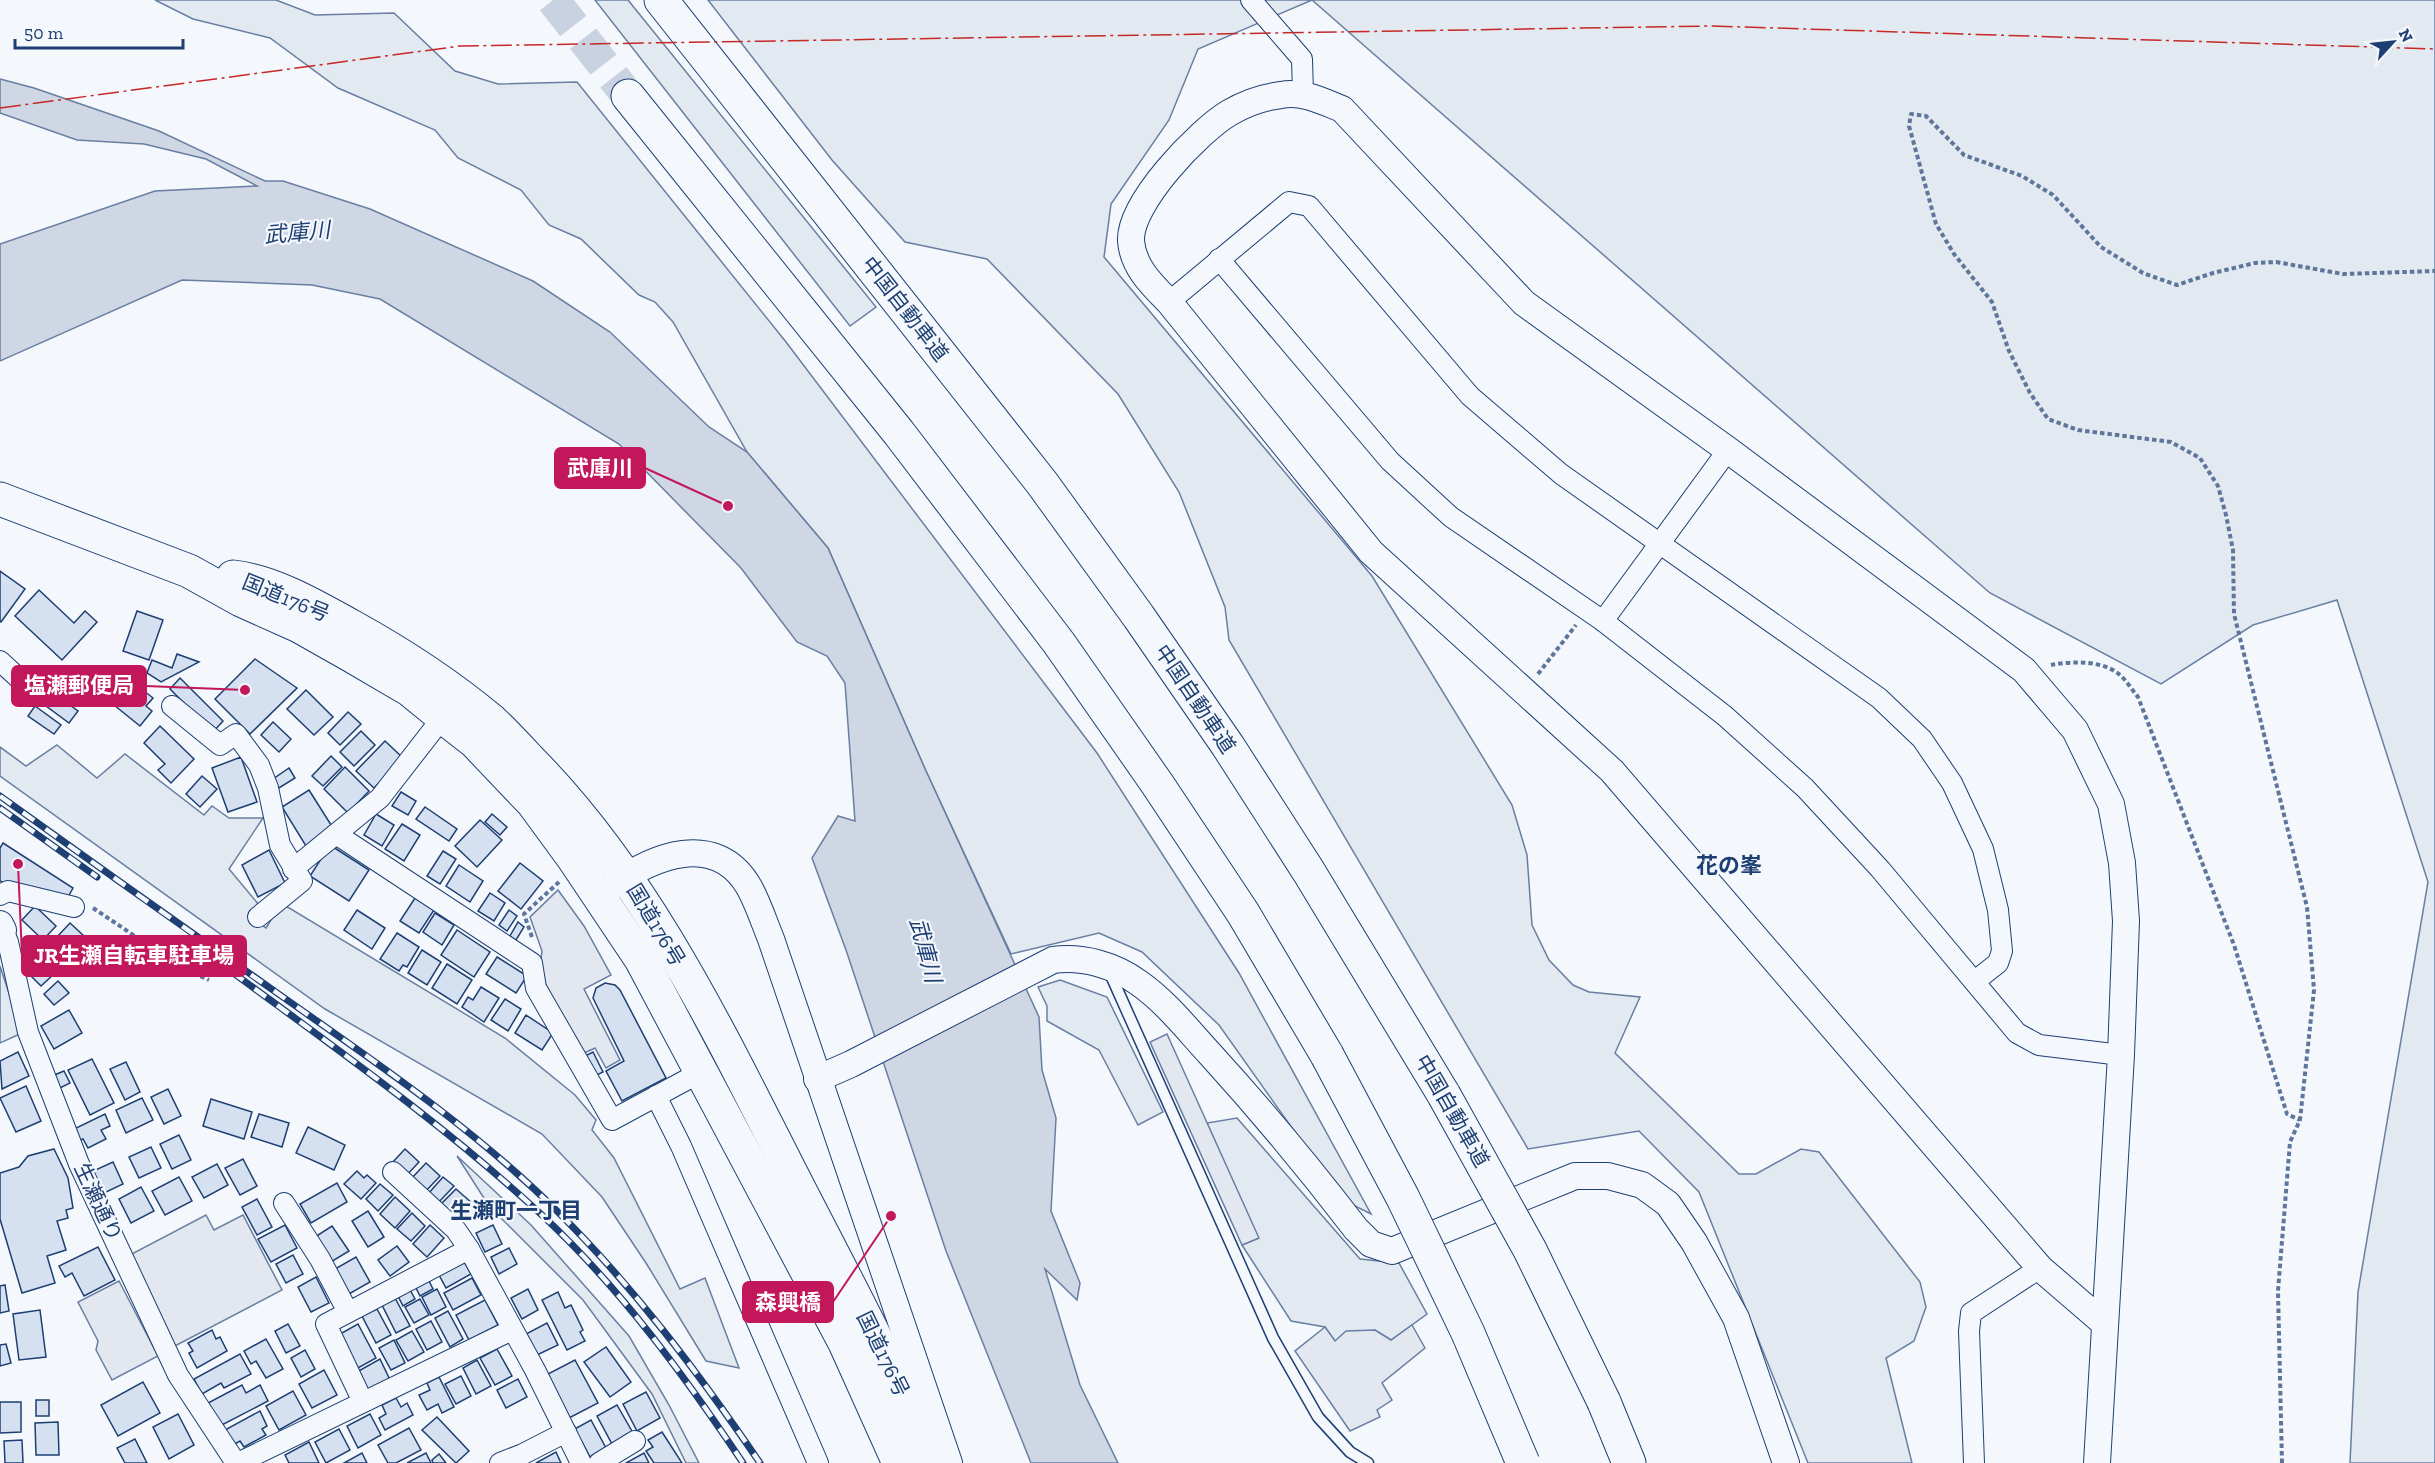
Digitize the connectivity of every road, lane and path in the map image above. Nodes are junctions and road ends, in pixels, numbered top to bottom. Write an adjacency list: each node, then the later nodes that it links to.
1 (661, 0): 59 (highway, 中国自動車道, bridge)
2 (1251, 0): 3 (street)
3 (1303, 94): 7 (street); 8 (street)
4 (628, 96): 58 (highway, bridge)
5 (1219, 259): 7 (street); 10 (street); 12 (street)
6 (2435, 271): 37 (path)
7 (1169, 302): 17 (street)
8 (1728, 450): 10 (street); 15 (street)
9 (0, 499): 11 (highway, 国道176号)
10 (1660, 543): 12 (street); 32 (street)
11 (189, 571): 19 (highway, 国道176号); 22 (highway, 国道176号)
12 (1603, 621): 32 (street)
13 (1568, 634): 17 (path)
14 (0, 661): 16 (street)
15 (2024, 670): 33 (street); 37 (path)
16 (26, 686)
17 (1526, 691): 41 (street)
18 (172, 706): 21 (street)
19 (444, 717): 20 (street); 25 (highway, 国道176号)
20 (336, 834): 21 (street); 29 (street)
21 (293, 869): 27 (street)
22 (627, 875): 25 (street); 35 (street); 45 (highway, 国道176号)
23 (563, 879): 29 (path)
24 (0, 895): 26 (street)
25 (599, 896): 34 (highway, 国道176号)
26 (74, 907): 31 (path)
27 (258, 916)
28 (2, 927): 49 (street, 生瀬通り)
29 (532, 963): 36 (street)
30 (1106, 966): 35 (street); 57 (lane); 60 (street)
31 (209, 980)
32 (1975, 981): 33 (street)
33 (2121, 1055): 43 (street)
34 (701, 1072): 36 (street); 45 (highway, 国道176号)
35 (817, 1079): 56 (street)
36 (656, 1096): 53 (street)
37 (2300, 1120): 63 (path)
38 (393, 1172): 40 (street)
39 (284, 1203): 42 (street)
40 (469, 1249): 42 (street); 44 (street)
41 (2040, 1268): 43 (street); 61 (street)
42 (348, 1312): 46 (street)
43 (2105, 1324): 62 (street)
44 (512, 1330): 46 (street); 47 (street)
45 (858, 1336): 54 (highway, 国道176号); 55 (highway, 国道176号)
46 (363, 1402): 49 (street)
47 (566, 1432): 50 (street); 51 (street)
48 (635, 1441): 52 (street)
49 (237, 1463)
50 (500, 1463)
51 (581, 1463)
52 (599, 1463)
53 (818, 1463)
54 (898, 1463)
55 (932, 1463)
56 (949, 1463)
57 (1368, 1463)
58 (1523, 1463)
59 (1629, 1463)
60 (1786, 1463)
61 (1974, 1463)
62 (2097, 1463)
63 (2282, 1463)

